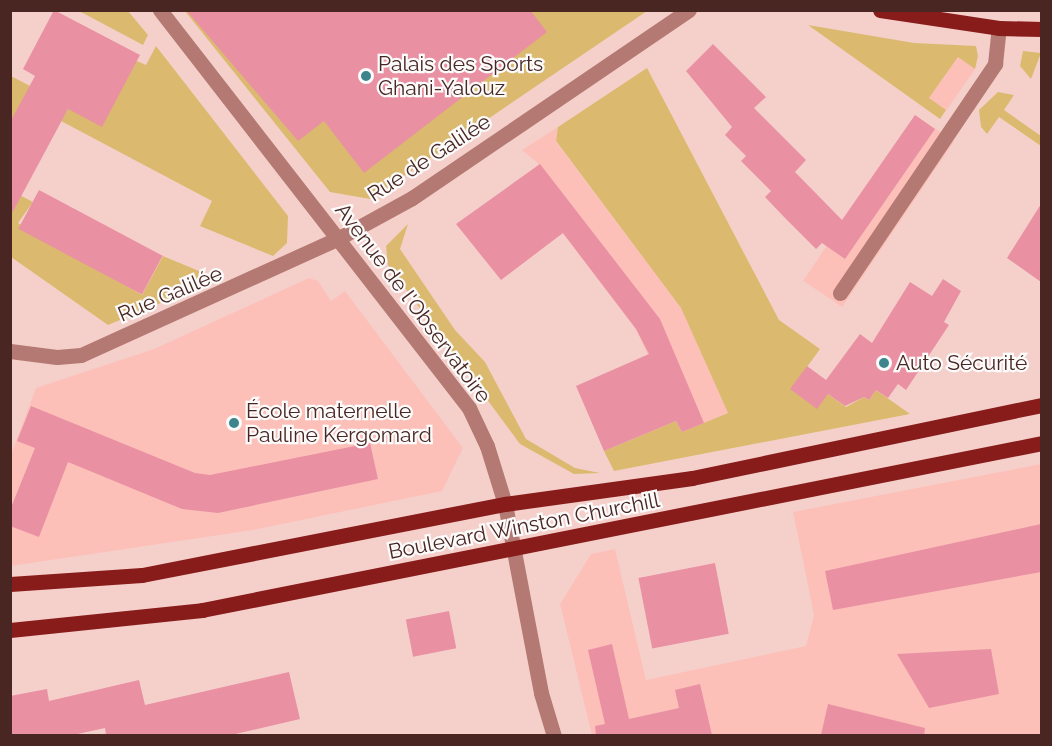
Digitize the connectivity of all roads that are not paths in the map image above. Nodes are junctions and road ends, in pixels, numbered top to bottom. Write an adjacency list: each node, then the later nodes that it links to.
1 (160, 10): 6 (street, Avenue de l'Observatoire)
2 (689, 10): 6 (street, Rue de Galilée)
3 (880, 10): 4 (main road)
4 (999, 28): 5 (main road); 7 (street)
5 (1041, 29)
6 (339, 238): 8 (street, Rue Galilée); 11 (street, Avenue de l'Observatoire)
7 (840, 293)
8 (10, 351)
9 (1041, 405): 11 (main road, Boulevard Winston Churchill)
10 (1041, 443): 12 (main road, Boulevard Winston Churchill)
11 (505, 504): 12 (street, Avenue de l'Observatoire); 13 (main road, Boulevard Winston Churchill)
12 (514, 550): 14 (main road, Boulevard Winston Churchill); 15 (street, Avenue de l'Observatoire)
13 (10, 584)
14 (10, 630)
15 (554, 735)

